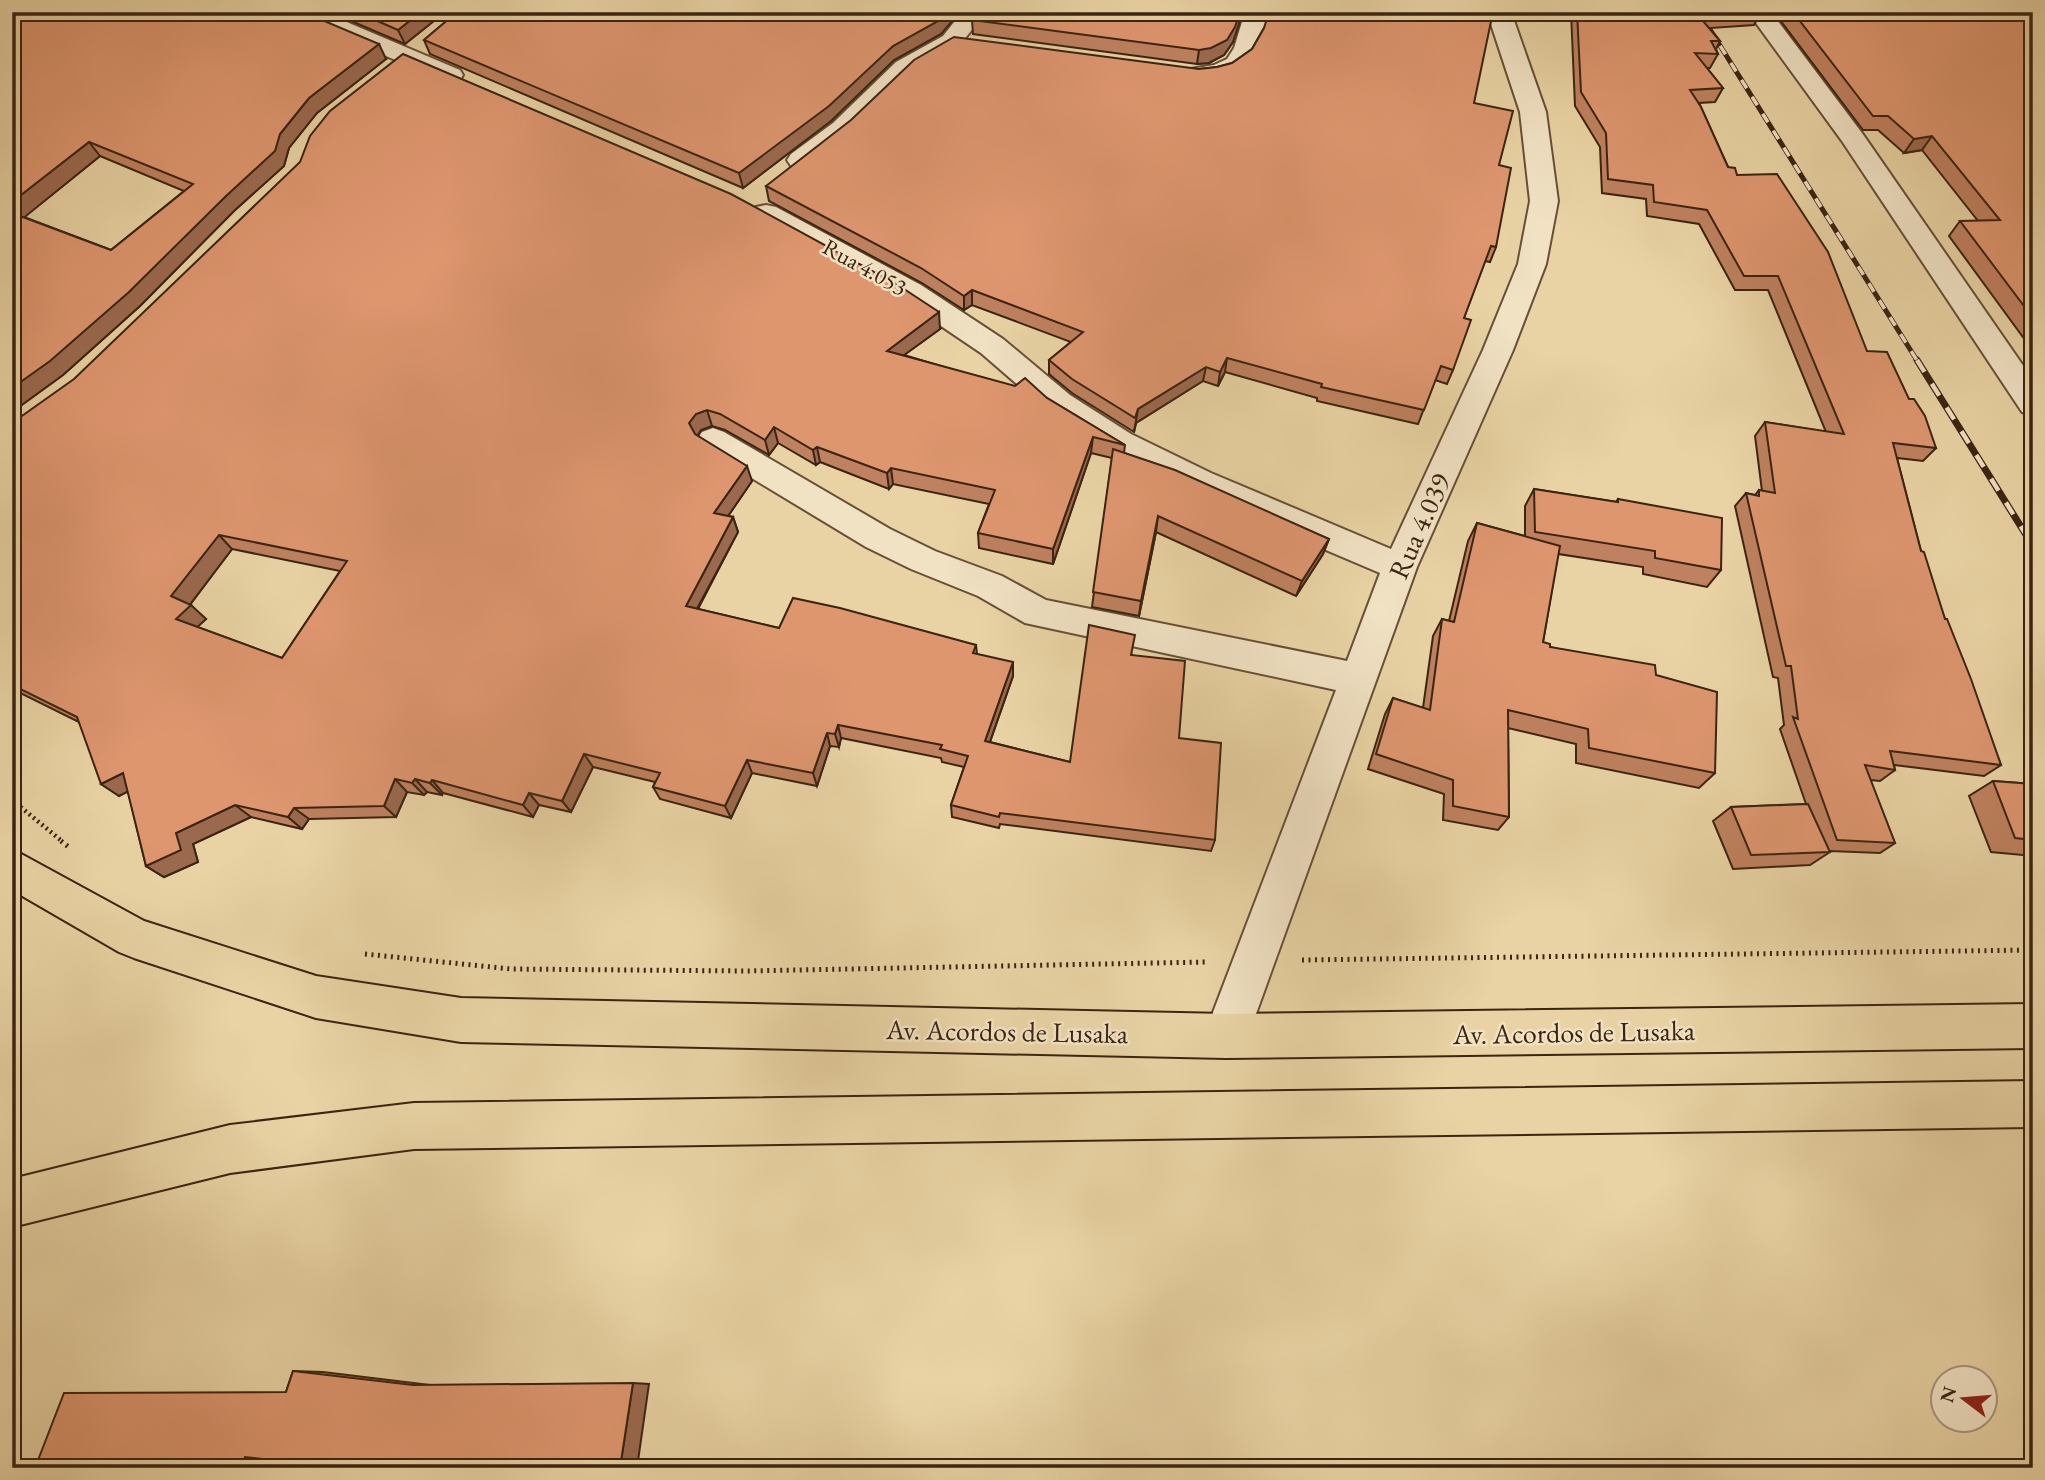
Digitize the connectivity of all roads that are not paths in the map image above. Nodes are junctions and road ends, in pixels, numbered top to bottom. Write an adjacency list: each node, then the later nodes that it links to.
1 (303, 12): 9 (street)
2 (975, 12): 6 (street)
3 (1257, 12): 8 (street)
4 (1499, 12): 12 (street, Rua 4.039)
5 (1759, 12): 10 (street)
6 (951, 41): 7 (street); 12 (street, Rua 4.053)
7 (979, 45)
8 (1183, 72)
9 (471, 84)
10 (2033, 404)
11 (713, 440): 13 (street)
12 (1400, 567): 13 (street, Rua 4.039)
13 (1358, 679): 16 (street, Rua 4.039)
14 (12, 868): 16 (main road, Av. Acordos de Lusaka)
15 (2033, 1026): 16 (main road, Av. Acordos de Lusaka)
16 (1226, 1035)
17 (2033, 1104): 18 (main road)
18 (12, 1203)

